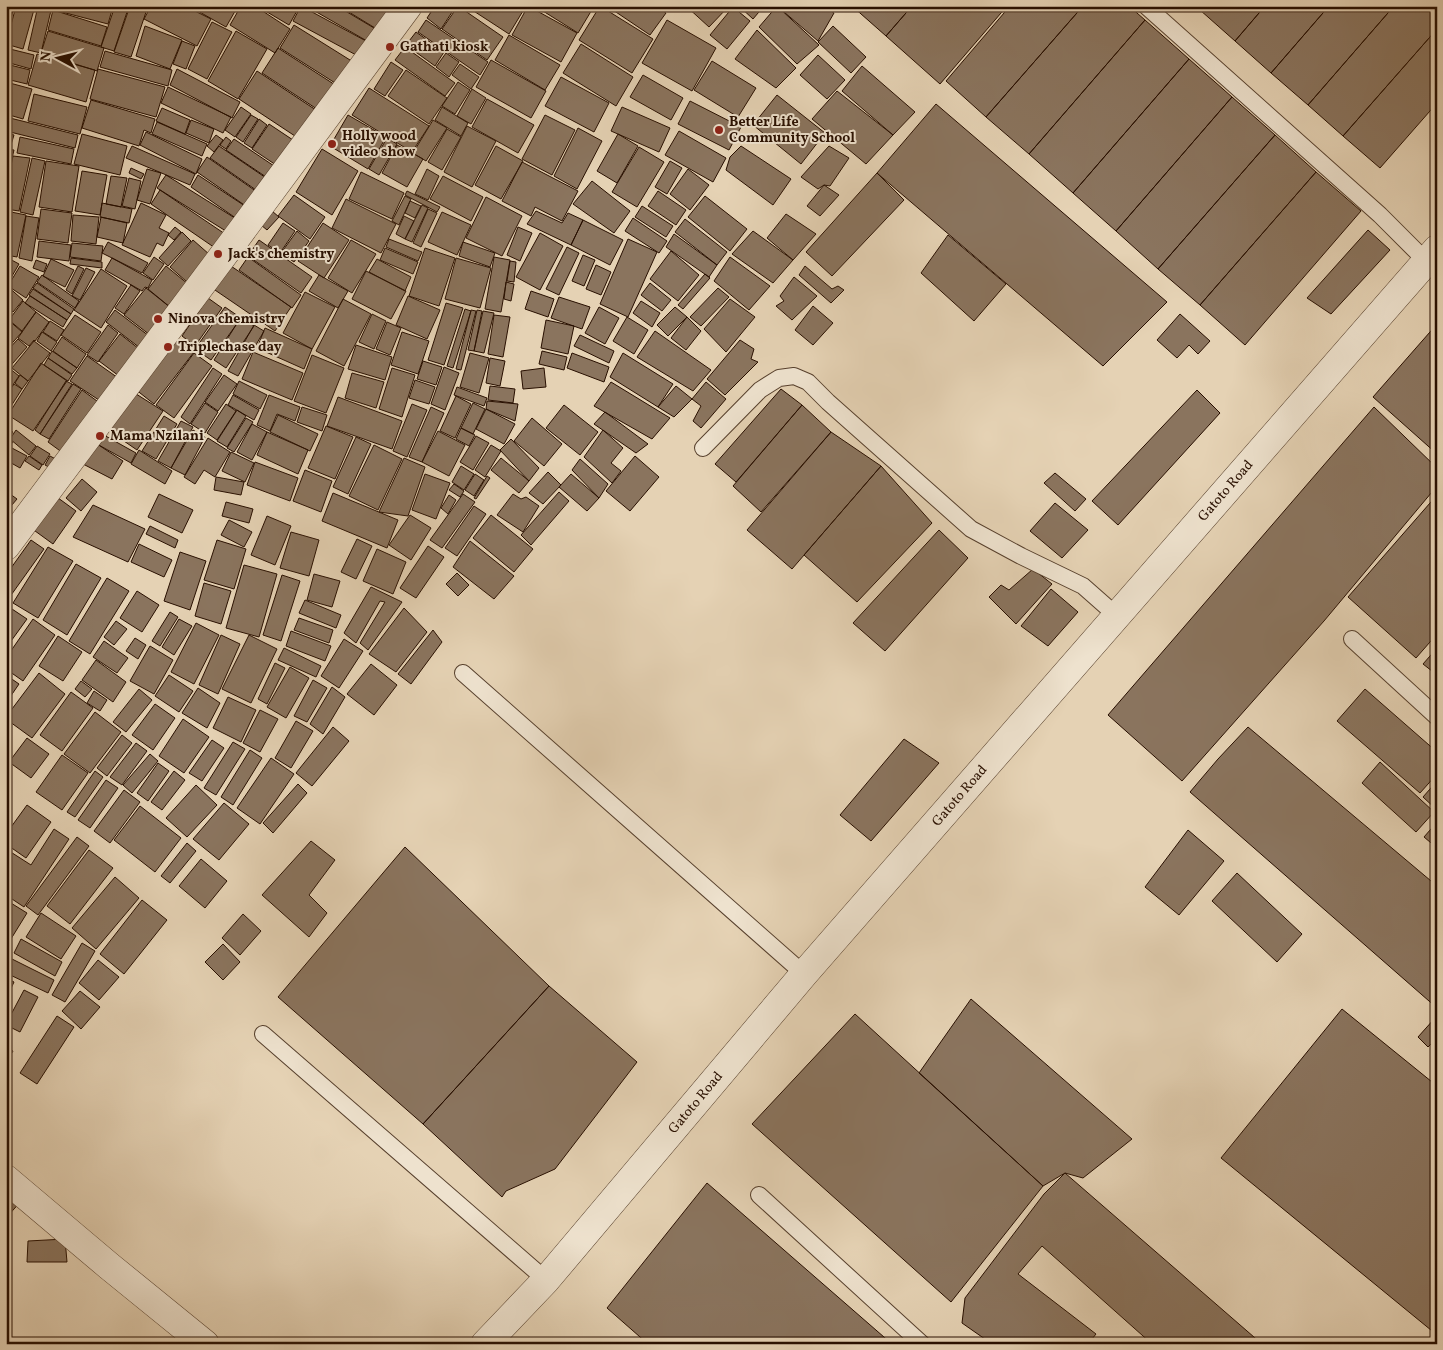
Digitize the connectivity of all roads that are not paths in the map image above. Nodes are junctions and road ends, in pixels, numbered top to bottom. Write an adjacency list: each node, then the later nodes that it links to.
1 (408, 6): 5 (street)
2 (1146, 6): 3 (lane)
3 (1432, 255): 6 (street, Gatoto Road)
4 (703, 448): 6 (lane)
5 (6, 546)
6 (1117, 616): 10 (street, Gatoto Road)
7 (1352, 639): 9 (lane)
8 (462, 673): 10 (lane)
9 (1437, 717)
10 (804, 974): 14 (street, Gatoto Road)
11 (263, 1034): 14 (lane)
12 (6, 1179): 15 (street)
13 (759, 1194): 17 (lane)
14 (546, 1280): 16 (street, Gatoto Road)
15 (206, 1344)
16 (485, 1344)
17 (922, 1344)

